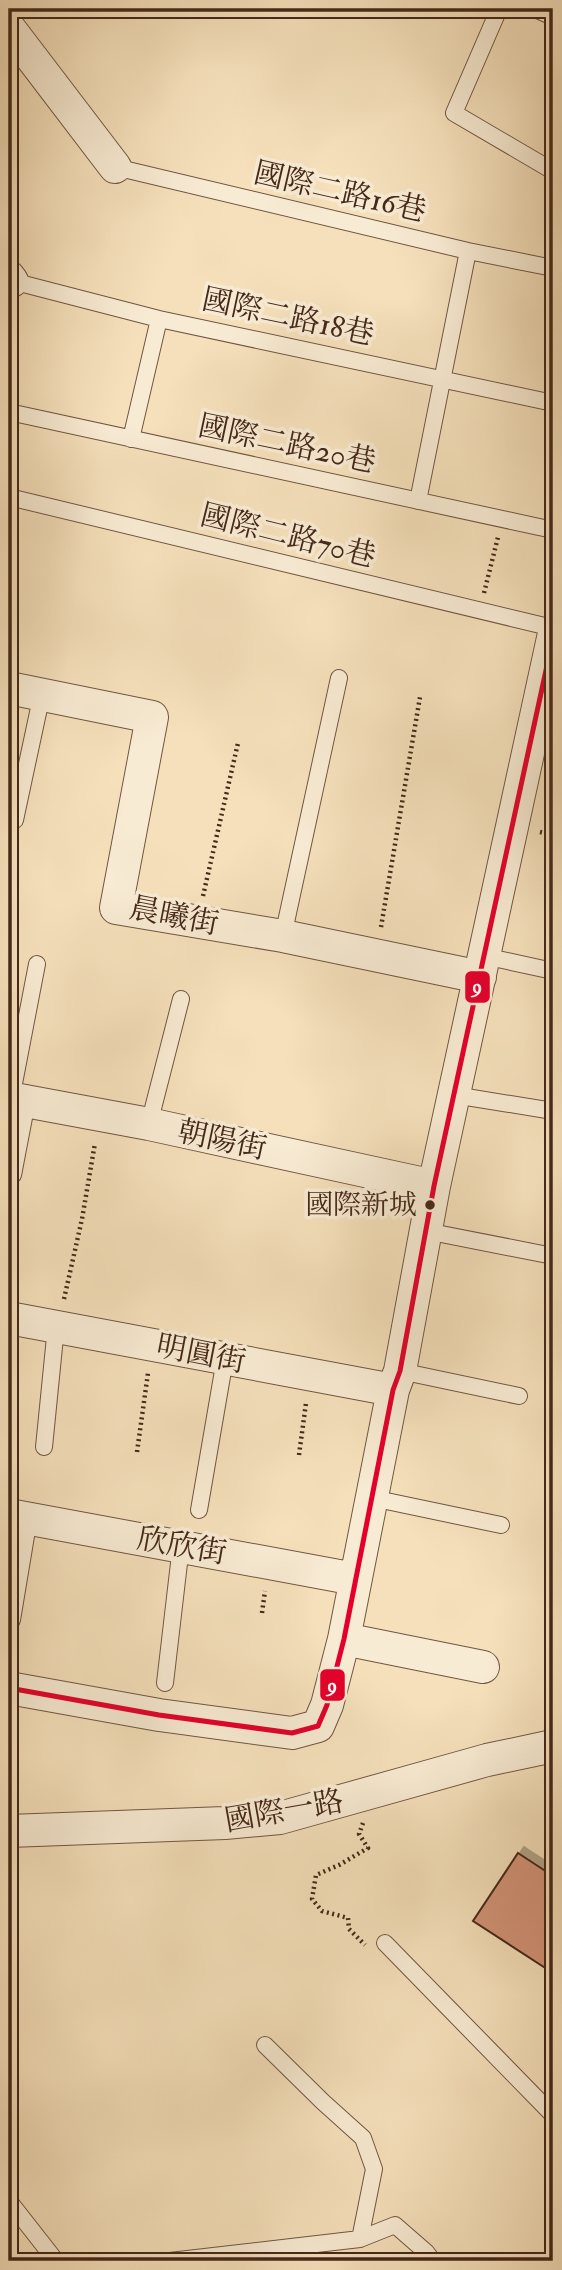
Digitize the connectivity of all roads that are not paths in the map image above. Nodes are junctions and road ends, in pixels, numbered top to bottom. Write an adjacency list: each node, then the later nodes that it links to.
1 (499, 9): 6 (lane)
2 (535, 9): 3 (lane)
3 (553, 16)
4 (9, 28): 5 (street)
5 (115, 167): 7 (lane, 國際二路16巷)
6 (553, 171)
7 (468, 251): 8 (lane, 國際二路16巷); 11 (lane)
8 (553, 268)
9 (10, 279): 10 (lane, 國際二路18巷)
10 (159, 318): 11 (lane, 國際二路18巷); 14 (lane)
11 (442, 379): 12 (lane, 國際二路18巷); 16 (lane)
12 (553, 403)
13 (9, 412): 14 (lane, 國際二路20巷)
14 (131, 439): 16 (lane, 國際二路20巷)
15 (9, 497): 18 (lane, 國際二路70巷)
16 (418, 501): 17 (lane, 國際二路20巷)
17 (553, 530)
18 (553, 628)
19 (553, 638): 26 (street)
20 (339, 678): 24 (lane)
21 (9, 688): 22 (street, 晨曦街)
22 (42, 694): 23 (lane); 24 (street, 晨曦街)
23 (15, 820)
24 (283, 936): 26 (street, 晨曦街)
25 (37, 964): 30 (lane)
26 (482, 967): 27 (lane); 29 (street)
27 (553, 971)
28 (181, 999): 32 (lane)
29 (454, 1095): 31 (lane); 34 (street)
30 (16, 1100): 32 (street, 朝陽街); 33 (lane)
31 (553, 1111)
32 (149, 1124): 34 (street, 朝陽街)
33 (13, 1175)
34 (434, 1186): 35 (street)
35 (426, 1231): 36 (lane); 40 (street)
36 (553, 1256)
37 (9, 1318): 38 (street, 明圓街)
38 (56, 1327): 39 (street, 明圓街); 42 (lane)
39 (225, 1359): 40 (street, 明圓街); 44 (lane)
40 (396, 1380): 41 (lane); 43 (street)
41 (519, 1396)
42 (44, 1447)
43 (372, 1498): 46 (lane); 48 (street)
44 (200, 1510)
45 (19, 1516): 47 (street, 欣欣街); 49 (lane)
46 (501, 1524)
47 (181, 1546): 48 (street, 欣欣街); 52 (lane)
48 (355, 1579): 50 (street)
49 (12, 1620)
50 (344, 1639): 51 (street); 53 (street)
51 (484, 1667)
52 (164, 1683)
53 (9, 1688)
54 (553, 1746): 55 (street, 國際一路)
55 (9, 1831)
56 (385, 1943): 58 (lane)
57 (265, 2045): 60 (lane)
58 (553, 2115)
59 (9, 2201): 61 (lane)
60 (360, 2239): 62 (lane); 63 (lane)
61 (55, 2261)
62 (170, 2261)
63 (433, 2261)

